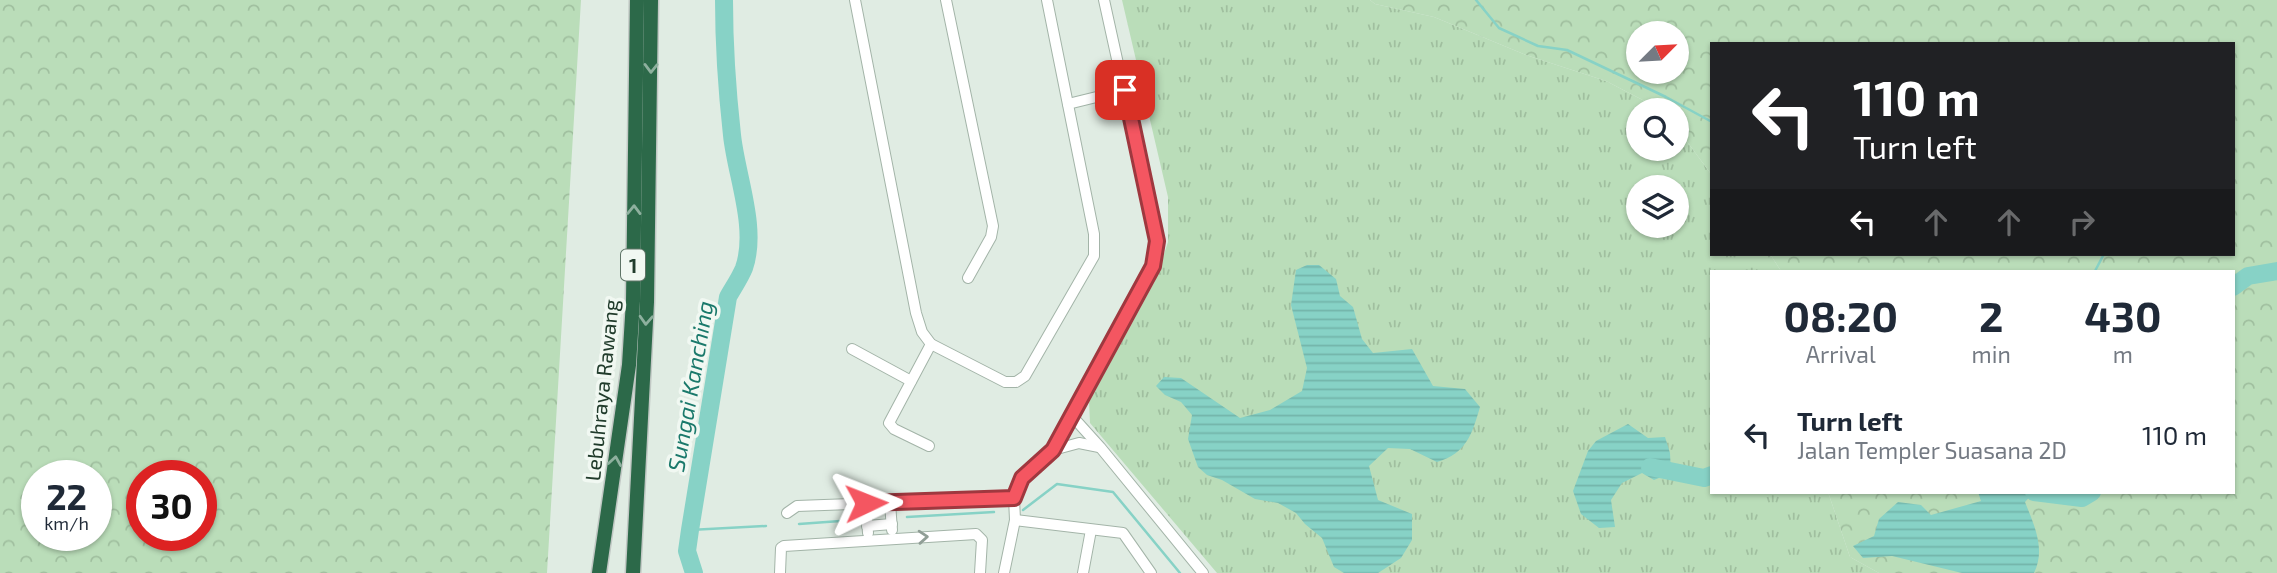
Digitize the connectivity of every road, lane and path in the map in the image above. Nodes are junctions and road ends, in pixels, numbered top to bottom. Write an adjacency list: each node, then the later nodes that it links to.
1 (637, 0): 23 (highway, Lebuhraya Rawang / 1, one-way to 1)
2 (651, 0): 24 (highway, Lebuhraya Rawang / 1, one-way to 24)
3 (855, 0): 10 (street)
4 (946, 0): 9 (street)
5 (1047, 0): 8 (street)
6 (1104, 0): 7 (street)
7 (1125, 90): 8 (street); 13 (street)
8 (1068, 104): 10 (street)
9 (968, 278)
10 (931, 344): 12 (street)
11 (852, 349): 12 (street)
12 (911, 381): 14 (street)
13 (1072, 416): 15 (street); 16 (street)
14 (929, 446)
15 (1100, 447): 16 (street); 30 (street)
16 (1053, 450): 17 (street)
17 (1014, 498): 19 (street); 21 (street)
18 (866, 503): 19 (street); 19 (street); 20 (street)
19 (890, 503)
20 (787, 513)
21 (1014, 520): 22 (street); 27 (street)
22 (1091, 530): 28 (street); 29 (street)
23 (599, 573)
24 (633, 573)
25 (779, 573): 26 (street, one-way to 26)
26 (980, 573)
27 (1004, 573)
28 (1083, 573)
29 (1152, 573)
30 (1203, 573)

